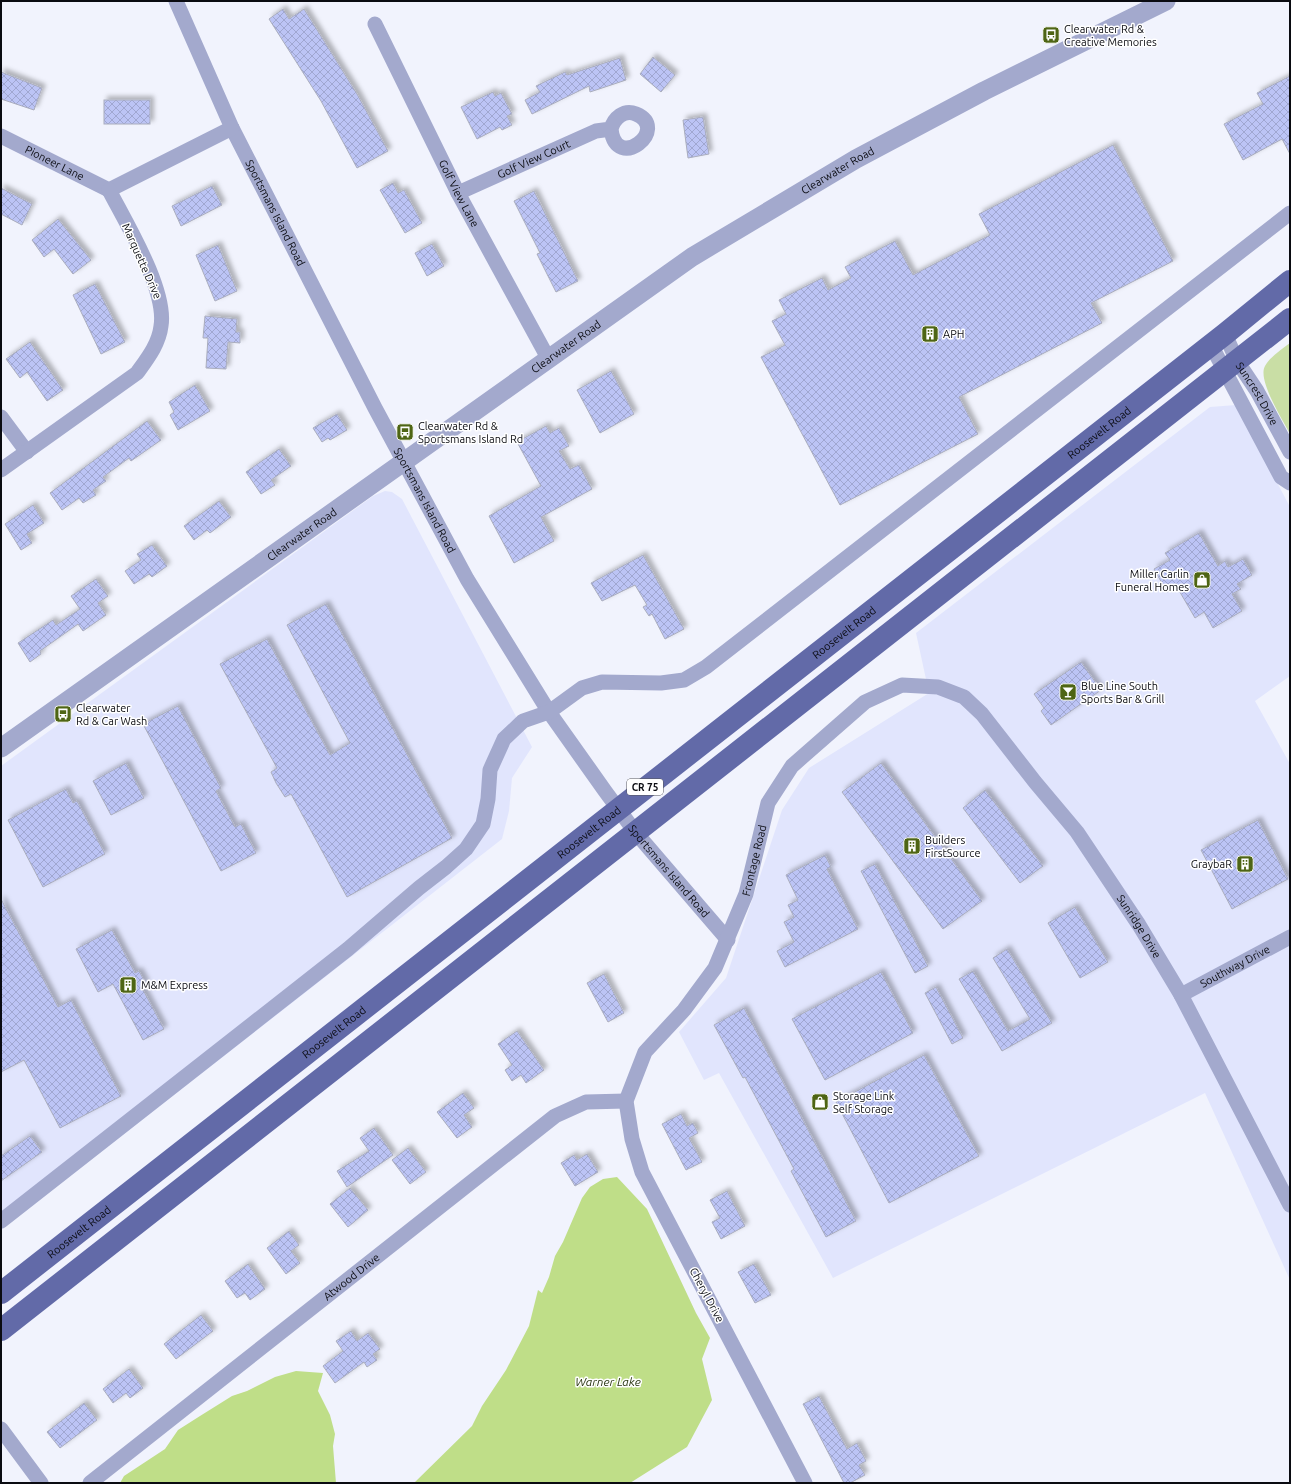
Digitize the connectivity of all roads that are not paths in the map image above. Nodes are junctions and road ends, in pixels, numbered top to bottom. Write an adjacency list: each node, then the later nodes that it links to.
1 (176, 1): 4 (street, Sportsmans Island Road)
2 (1166, 1): 13 (street, Clearwater Road)
3 (375, 24): 8 (street, Golf View Lane)
4 (232, 128): 7 (street); 18 (street, Sportsmans Island Road)
5 (611, 129): 8 (street, Golf View Court)
6 (1, 136): 7 (street, Pioneer Lane)
7 (109, 190): 16 (street, Marquette Drive)
8 (458, 193): 13 (street, Golf View Lane)
9 (1290, 213): 22 (street)
10 (1290, 281): 12 (main road, Roosevelt Road / CR 75)
11 (1290, 319): 14 (main road, CR 75)
12 (1218, 340): 14 (street, Suncrest Drive); 24 (main road, Roosevelt Road / CR 75)
13 (548, 358): 18 (street, Clearwater Road)
14 (1231, 366): 17 (street, Suncrest Drive); 20 (street); 25 (main road, CR 75)
15 (1, 417): 16 (street)
16 (27, 452): 19 (street, Marquette Drive)
17 (1290, 452)
18 (403, 462): 22 (street, Sportsmans Island Road); 23 (street, Clearwater Road)
19 (1, 470)
20 (1290, 483)
21 (938, 686): 27 (street, Frontage Road); 28 (street, Sunridge Drive)
22 (549, 712): 24 (street, Sportsmans Island Road); 31 (street)
23 (1, 748)
24 (618, 809): 25 (street, Sportsmans Island Road); 32 (main road, Roosevelt Road / CR 75)
25 (636, 832): 27 (street, Sportsmans Island Road); 33 (main road, CR 75)
26 (1290, 937): 28 (street, Southway Drive)
27 (728, 940): 29 (street, Frontage Road)
28 (1181, 996): 30 (street, Sunridge Drive)
29 (626, 1101): 36 (street, Atwood Drive); 37 (street, Cheryl Drive)
30 (1290, 1205)
31 (1, 1221)
32 (1, 1293)
33 (1, 1330)
34 (1, 1429): 35 (street)
35 (41, 1483)
36 (90, 1483)
37 (805, 1483)

